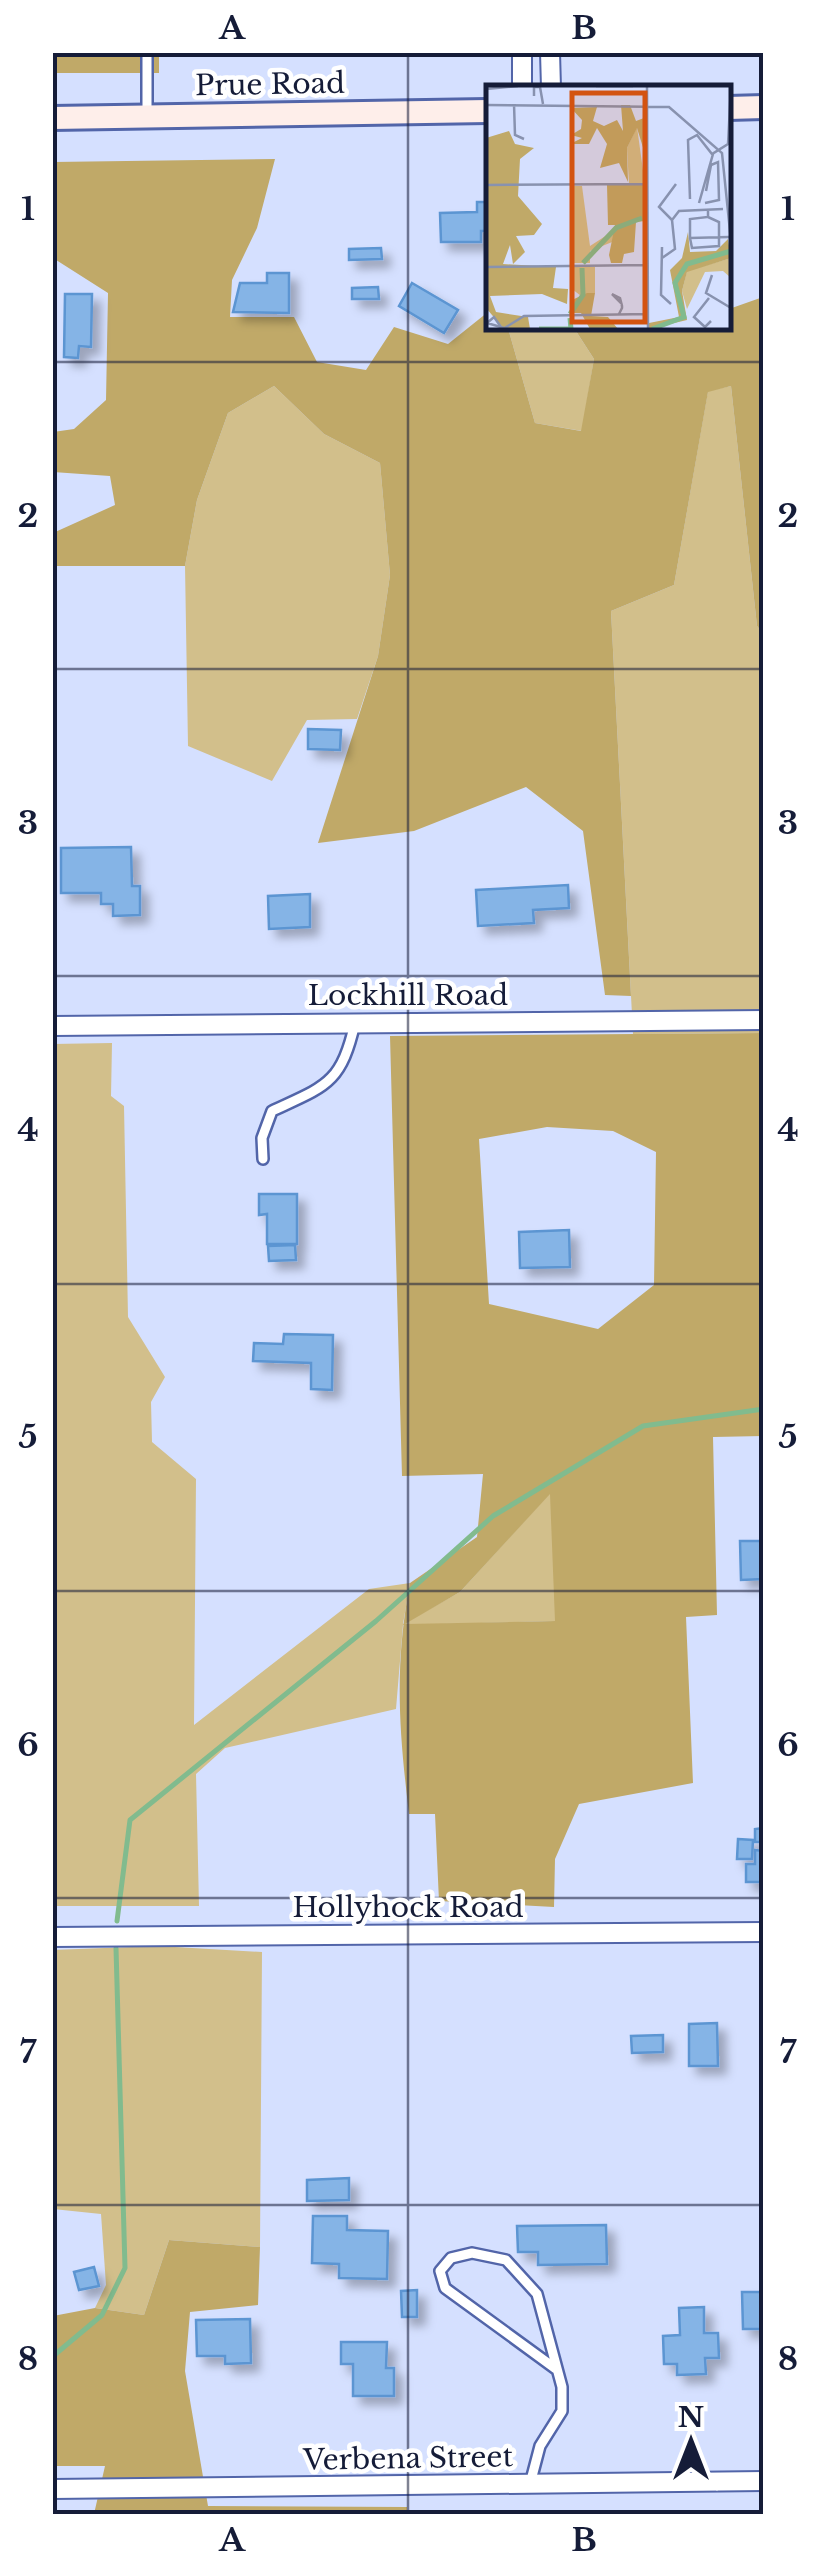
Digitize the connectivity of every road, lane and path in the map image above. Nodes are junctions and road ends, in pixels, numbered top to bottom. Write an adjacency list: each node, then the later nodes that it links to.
1 (147, 52): 9 (lane)
2 (522, 52): 4 (street)
3 (550, 52): 5 (street)
4 (522, 85)
5 (551, 85)
6 (764, 107): 7 (main road)
7 (731, 108)
8 (486, 111): 9 (main road, Prue Road)
9 (147, 116): 10 (main road, Prue Road)
10 (52, 118)
11 (764, 1020): 12 (street, Lockhill Road)
12 (355, 1023): 13 (street, Lockhill Road); 14 (lane)
13 (52, 1026)
14 (264, 1160)
15 (764, 1932): 16 (street, Hollyhock Road)
16 (52, 1937)
17 (556, 2369): 17 (lane); 19 (lane)
18 (764, 2481): 19 (street, Verbena Street)
19 (530, 2484): 20 (street, Verbena Street)
20 (52, 2489)

